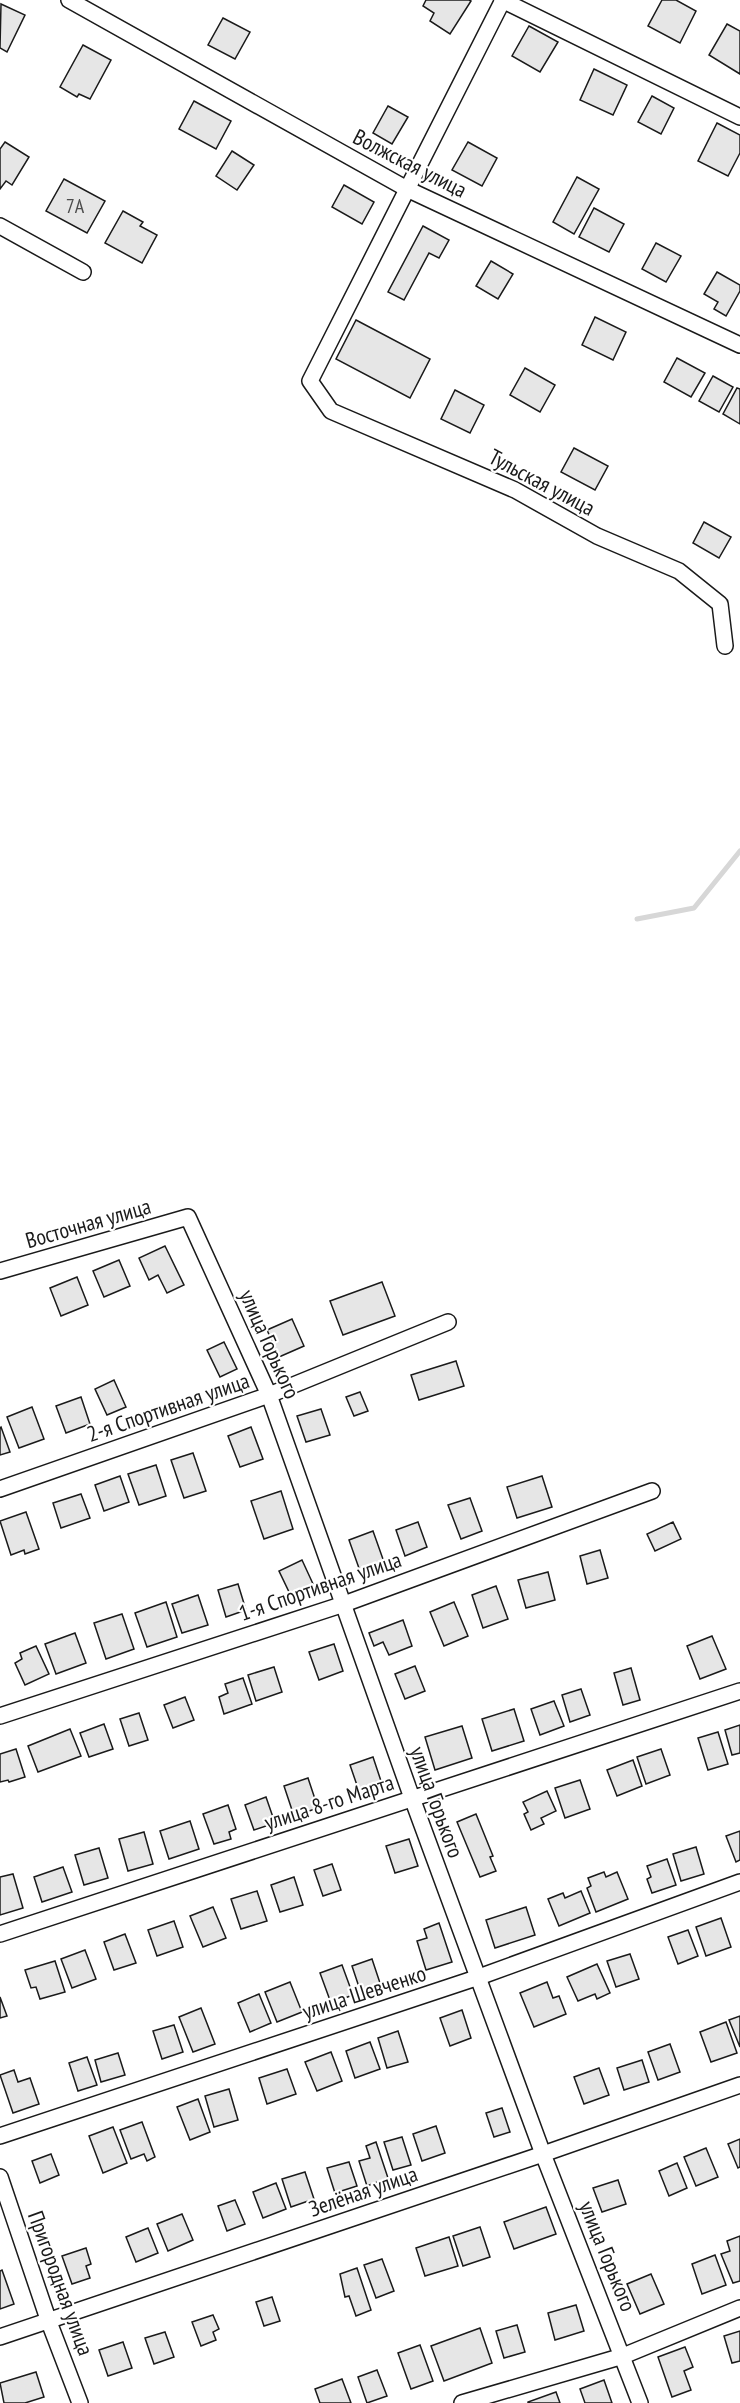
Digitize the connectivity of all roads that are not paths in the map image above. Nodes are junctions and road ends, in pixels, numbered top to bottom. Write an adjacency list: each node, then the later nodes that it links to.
1 (69, 0): 4 (street, Волжская улица)
2 (503, 0): 3 (street); 4 (street)
3 (740, 117)
4 (407, 189): 7 (street, Волжская улица); 8 (street, Тульская улица)
5 (0, 226): 6 (street)
6 (83, 272)
7 (740, 345)
8 (725, 646)
9 (188, 1217): 10 (street, Восточная улица); 12 (street, улица Горького)
10 (0, 1271)
11 (448, 1322): 12 (street, 2-я Спортивная улица)
12 (269, 1395): 13 (street, 2-я Спортивная улица); 15 (street, улица Горького)
13 (0, 1489)
14 (652, 1491): 15 (street, 1-я Спортивная улица)
15 (344, 1604): 17 (street, 1-я Спортивная улица); 18 (street, улица Горького)
16 (740, 1691): 18 (street, улица 8-го Марта)
17 (0, 1716)
18 (412, 1798): 20 (street, улица 8-го Марта); 21 (street, улица Горького)
19 (740, 1882): 21 (street, улица Шевченко)
20 (0, 1934)
21 (479, 1977): 23 (street, улица Шевченко); 24 (street, улица Горького)
22 (740, 2085): 24 (street, Зелёная улица)
23 (0, 2136)
24 (543, 2154): 27 (street, Зелёная улица); 29 (street, улица Горького)
25 (0, 2177): 27 (street, Пригородная улица)
26 (740, 2308): 29 (street)
27 (49, 2322): 28 (street, Зелёная улица); 30 (street, Пригородная улица)
28 (0, 2337)
29 (623, 2356): 31 (street); 32 (street, улица Горького)
30 (80, 2403)
31 (462, 2403)
32 (640, 2403)

